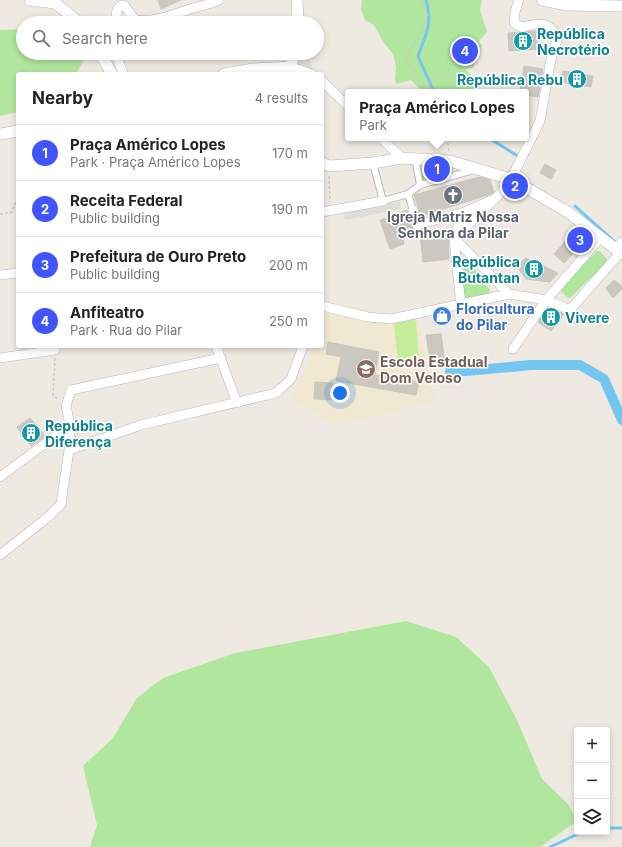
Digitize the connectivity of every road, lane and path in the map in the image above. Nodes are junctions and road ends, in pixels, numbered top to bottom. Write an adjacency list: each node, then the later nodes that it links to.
1 (30, 0): 9 (street)
2 (219, 0): 7 (street)
3 (297, 0): 13 (street)
4 (422, 0): 24 (path)
5 (520, 0): 35 (street)
6 (542, 0): 8 (street)
7 (196, 3): 12 (street)
8 (622, 6)
9 (71, 16)
10 (116, 16): 11 (street)
11 (132, 16)
12 (173, 16)
13 (298, 16)
14 (103, 60): 19 (street)
15 (118, 60): 20 (street)
16 (292, 60): 18 (street)
17 (454, 61): 24 (path)
18 (291, 67): 21 (street); 22 (street)
19 (107, 72)
20 (122, 72)
21 (236, 72)
22 (306, 72)
23 (324, 83): 25 (street)
24 (424, 88)
25 (345, 103)
26 (16, 132): 27 (street)
27 (0, 134)
28 (384, 141): 30 (street)
29 (447, 141): 31 (path)
30 (402, 158): 31 (street); 32 (street); 36 (street)
31 (450, 161): 34 (street)
32 (373, 163): 33 (street); 39 (street)
33 (325, 165): 42 (path)
34 (484, 171): 35 (street); 36 (street)
35 (511, 179): 38 (street); 45 (street)
36 (420, 185): 37 (street)
37 (408, 194): 39 (street); 41 (street)
38 (498, 196): 43 (street); 46 (street)
39 (383, 201): 42 (street)
40 (16, 202): 44 (path)
41 (413, 210): 43 (street)
42 (326, 212)
43 (462, 213): 46 (street)
44 (0, 214)
45 (600, 237): 47 (street); 51 (street)
46 (454, 238): 50 (street); 53 (street)
47 (620, 249): 51 (street)
48 (16, 273): 49 (street)
49 (0, 275)
50 (509, 294): 51 (street); 53 (street)
51 (546, 300): 57 (street)
52 (324, 306): 53 (street)
53 (461, 306)
54 (54, 348): 58 (street); 61 (path)
55 (217, 348): 59 (street)
56 (302, 348): 60 (street)
57 (513, 349)
58 (0, 358)
59 (221, 358): 60 (street); 61 (street)
60 (237, 403): 63 (street)
61 (66, 406): 62 (street)
62 (70, 425): 63 (street); 64 (street)
63 (69, 450): 65 (street)
64 (0, 477)
65 (0, 555)

